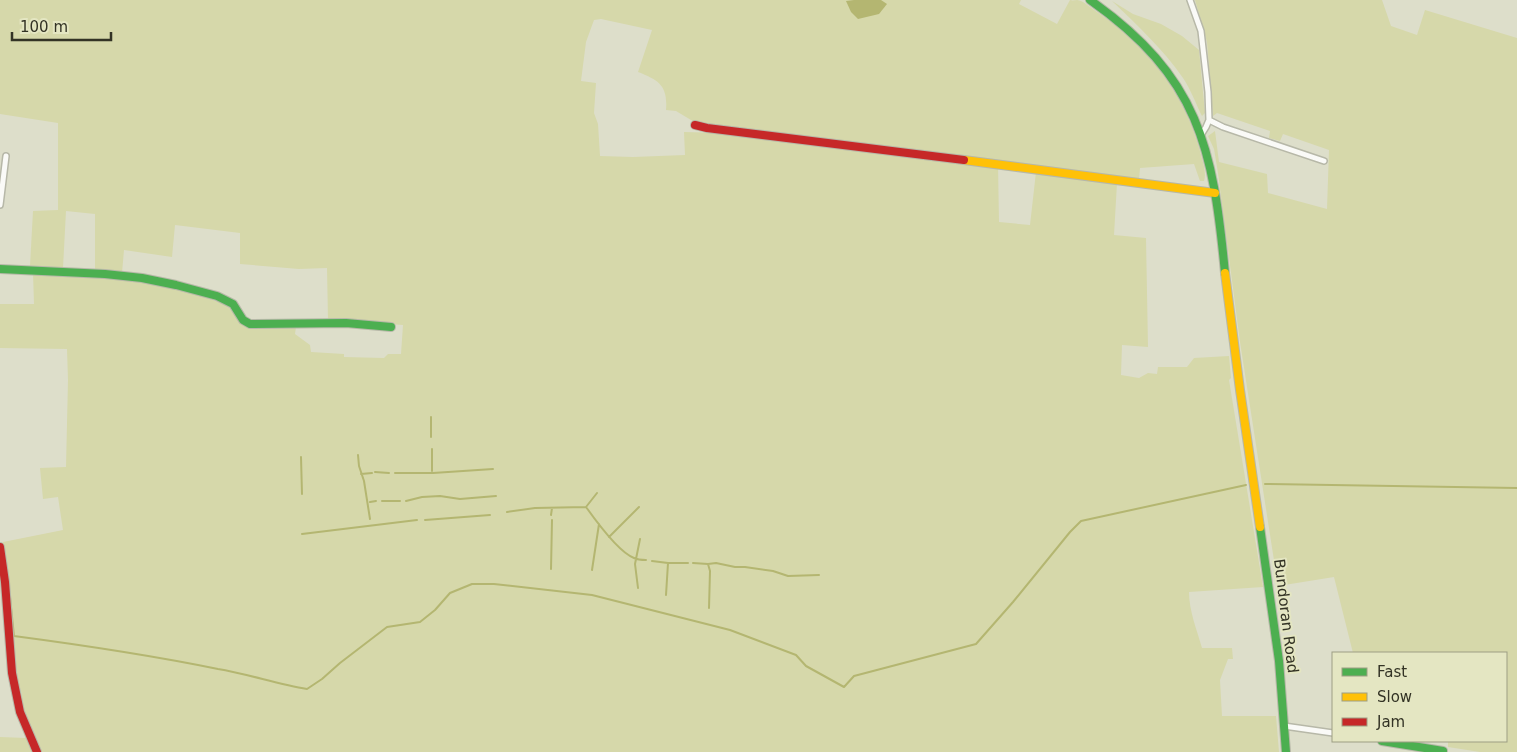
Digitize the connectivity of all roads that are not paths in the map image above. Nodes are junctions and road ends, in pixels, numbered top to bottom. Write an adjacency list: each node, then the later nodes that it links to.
1 (1090, 0): 5 (main road, Bundoran Road)
2 (1190, 0): 3 (street)
3 (1209, 120): 5 (street); 7 (street)
4 (695, 125): 8 (main road)
5 (1201, 135): 8 (main road, Bundoran Road)
6 (6, 156): 9 (street)
7 (1324, 161)
8 (1216, 193): 13 (main road, Bundoran Road)
9 (0, 205)
10 (0, 269): 11 (main road)
11 (391, 327)
12 (0, 547): 17 (main road)
13 (1284, 726): 14 (street); 18 (main road, Bundoran Road)
14 (1332, 733)
15 (1388, 742): 16 (main road)
16 (1443, 751)
17 (37, 752)
18 (1286, 752)

